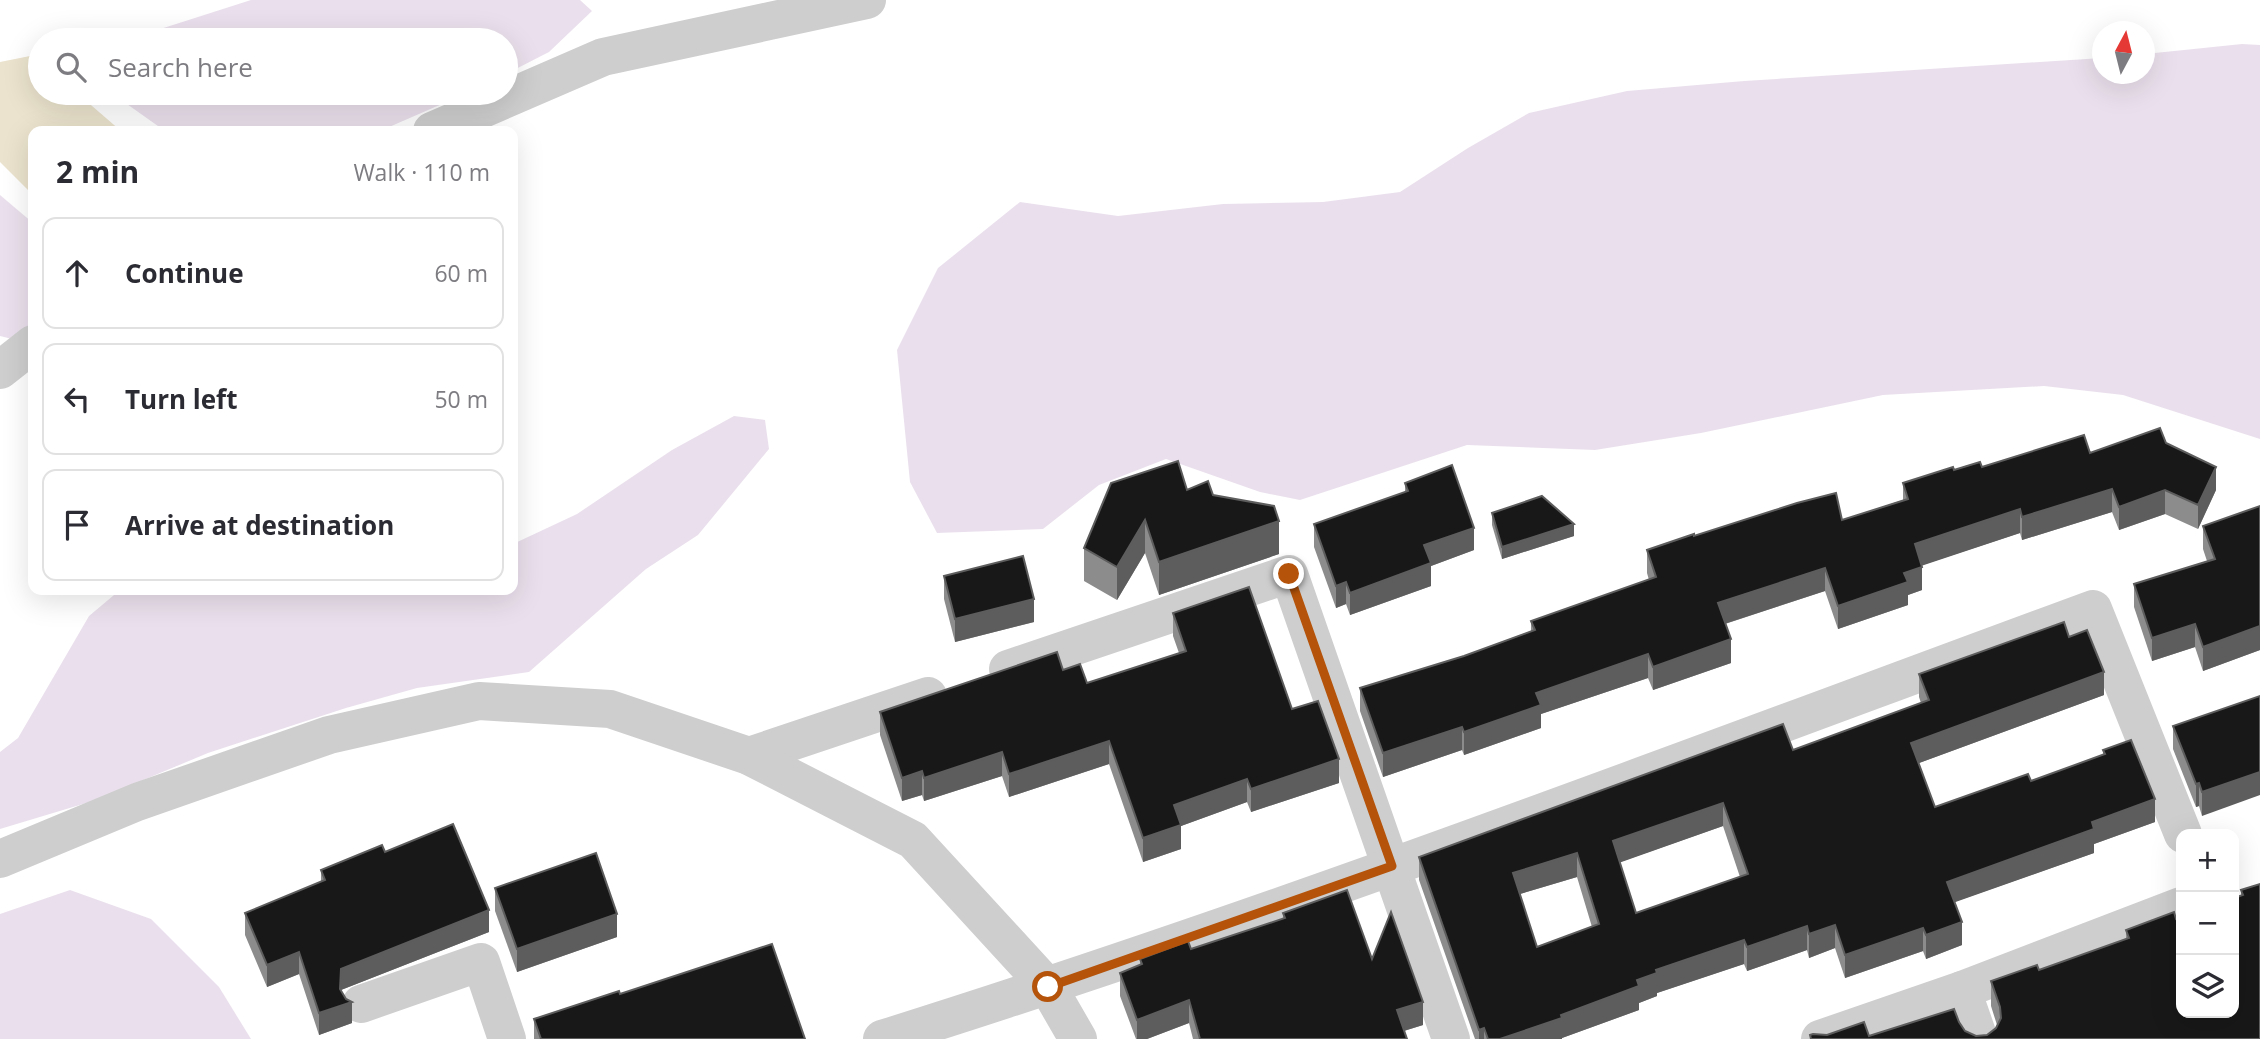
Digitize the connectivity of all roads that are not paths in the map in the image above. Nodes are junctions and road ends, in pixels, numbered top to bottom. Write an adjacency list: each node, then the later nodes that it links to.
1 (867, 0): 2 (street)
2 (518, 94)
3 (492, 105): 4 (street)
4 (444, 126)
5 (28, 348): 6 (street)
6 (0, 370)
7 (749, 756): 9 (street); 10 (street); 12 (street)
8 (2181, 829): 10 (street)
9 (0, 859)
10 (1392, 866): 12 (street); 18 (street)
11 (2176, 908): 13 (street)
12 (1048, 987): 16 (street); 17 (street)
13 (1962, 990): 19 (street); 20 (street)
14 (361, 1004): 15 (street)
15 (507, 1039)
16 (882, 1039)
17 (1078, 1039)
18 (1451, 1039)
19 (1820, 1039)
20 (1979, 1039)

